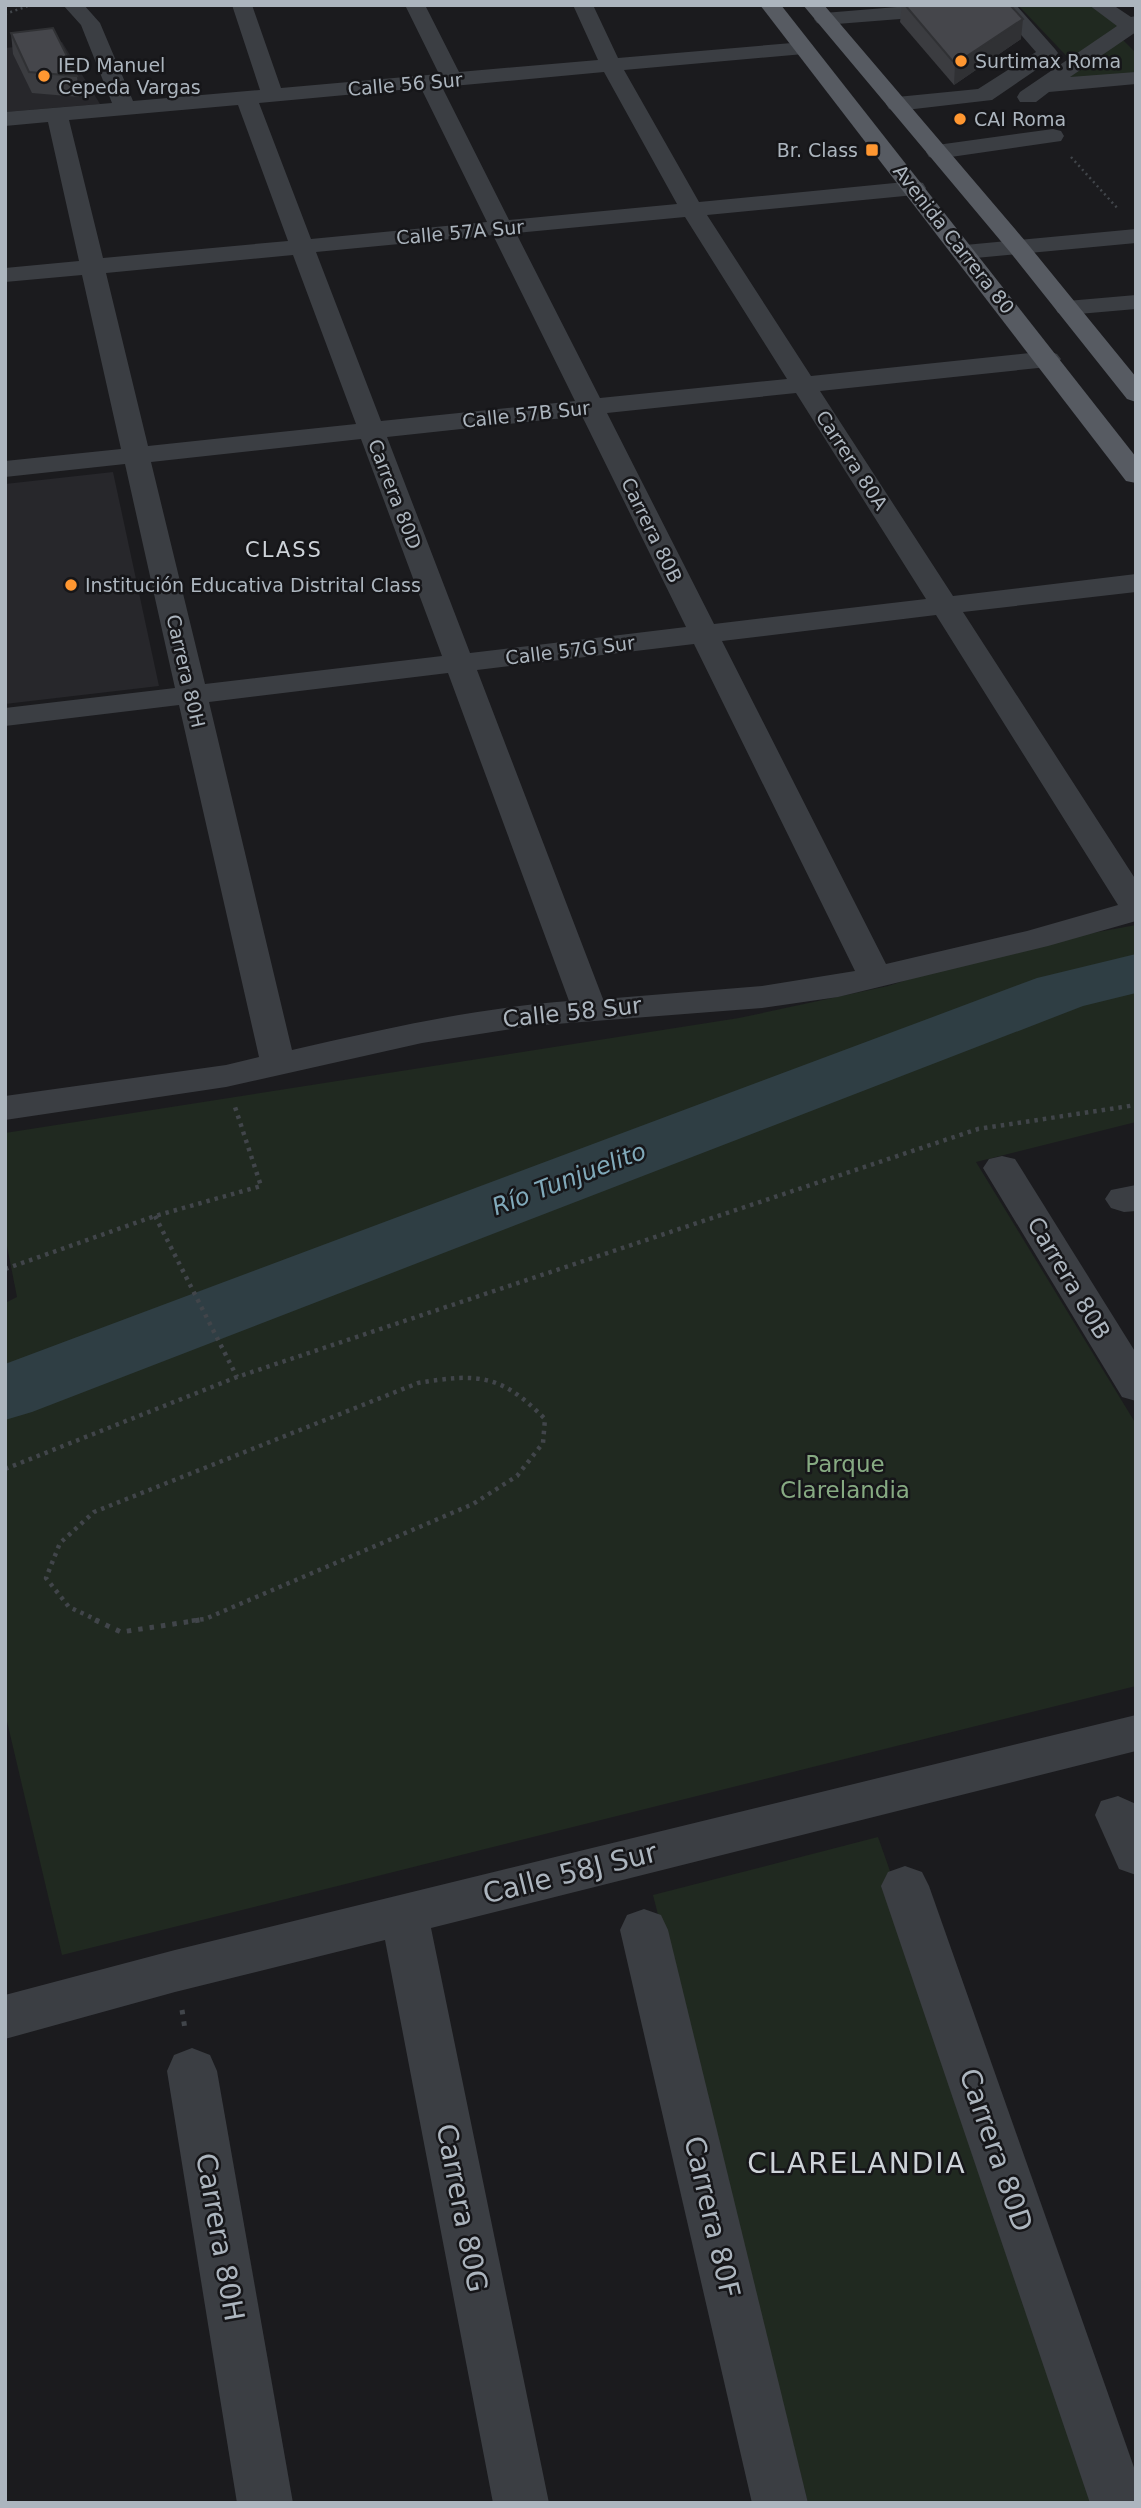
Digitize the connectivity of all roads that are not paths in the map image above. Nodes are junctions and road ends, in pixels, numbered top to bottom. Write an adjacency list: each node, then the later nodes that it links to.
1 (73, 5): 18 (street)
2 (242, 5): 15 (street, Carrera 80D)
3 (415, 5): 13 (street, Carrera 80B)
4 (583, 5): 11 (street, Carrera 80A)
5 (770, 5): 10 (main road, Avenida Carrera 80)
6 (1099, 5): 9 (street)
7 (990, 6): 8 (street); 16 (street)
8 (819, 12): 16 (main road, Avenida Carrera 80)
9 (1133, 24): 14 (street)
10 (804, 48): 11 (street, Calle 56 Sur); 23 (main road, Avenida Carrera 80)
11 (611, 65): 13 (street, Calle 56 Sur); 24 (street, Carrera 80A)
12 (1136, 78): 14 (street)
13 (440, 80): 15 (street, Calle 56 Sur); 26 (street, Carrera 80B)
14 (1044, 86): 17 (street)
15 (260, 97): 18 (street, Calle 56 Sur); 27 (street, Carrera 80D)
16 (897, 104): 22 (main road, Avenida Carrera 80)
17 (1014, 107)
18 (125, 108): 19 (street, Calle 56 Sur)
19 (57, 114): 20 (street, Calle 56 Sur); 30 (street, Carrera 80H)
20 (5, 119)
21 (1053, 136): 22 (street)
22 (937, 152): 28 (main road, Avenida Carrera 80)
23 (915, 188): 24 (street, Calle 57A Sur); 29 (main road, Avenida Carrera 80)
24 (692, 210): 26 (street, Calle 57A Sur); 35 (street, Carrera 80A)
25 (1131, 227): 28 (street)
26 (501, 228): 27 (street, Calle 57A Sur); 37 (street, Carrera 80B)
27 (302, 247): 30 (street, Calle 57A Sur); 38 (street, Carrera 80D)
28 (1018, 247): 29 (street); 33 (main road, Avenida Carrera 80)
29 (965, 252): 34 (main road, Avenida Carrera 80)
30 (93, 267): 31 (street, Calle 57A Sur); 39 (street, Carrera 80H)
31 (5, 275)
32 (1136, 302): 33 (street)
33 (1067, 308): 36 (main road, Avenida Carrera 80)
34 (1048, 359): 35 (street, Calle 57B Sur); 41 (main road, Avenida Carrera 80)
35 (804, 385): 37 (street, Calle 57B Sur); 43 (street, Carrera 80A)
36 (1136, 394)
37 (591, 408): 38 (street, Calle 57B Sur); 44 (street, Carrera 80B)
38 (372, 431): 39 (street, Calle 57B Sur); 45 (street, Carrera 80D)
39 (136, 455): 40 (street, Calle 57B Sur); 46 (street, Carrera 80H)
40 (5, 469)
41 (1136, 475)
42 (1136, 583): 43 (street, Calle 57G Sur)
43 (945, 606): 44 (street, Calle 57G Sur); 48 (street, Carrera 80A)
44 (704, 634): 45 (street, Calle 57G Sur); 49 (street, Carrera 80B)
45 (459, 663): 46 (street, Calle 57G Sur); 50 (street, Carrera 80D)
46 (192, 694): 47 (street, Calle 57G Sur); 51 (street, Carrera 80H)
47 (5, 716)
48 (1136, 908): 49 (street, Calle 58 Sur)
49 (876, 978): 50 (street, Calle 58 Sur)
50 (589, 1008): 51 (street, Calle 58 Sur)
51 (278, 1065): 52 (street, Calle 58 Sur)
52 (5, 1108)
53 (1002, 1168): 54 (street, Carrera 80B)
54 (1136, 1387)
55 (1136, 1733): 57 (street, Calle 58J Sur)
56 (905, 1886): 64 (street, Carrera 80D)
57 (404, 1914): 59 (street, Calle 58J Sur); 62 (street, Carrera 80G)
58 (644, 1930): 63 (street, Carrera 80F)
59 (5, 2017)
60 (192, 2071): 61 (street, Carrera 80H)
61 (265, 2503)
62 (521, 2503)
63 (780, 2503)
64 (1118, 2503)

